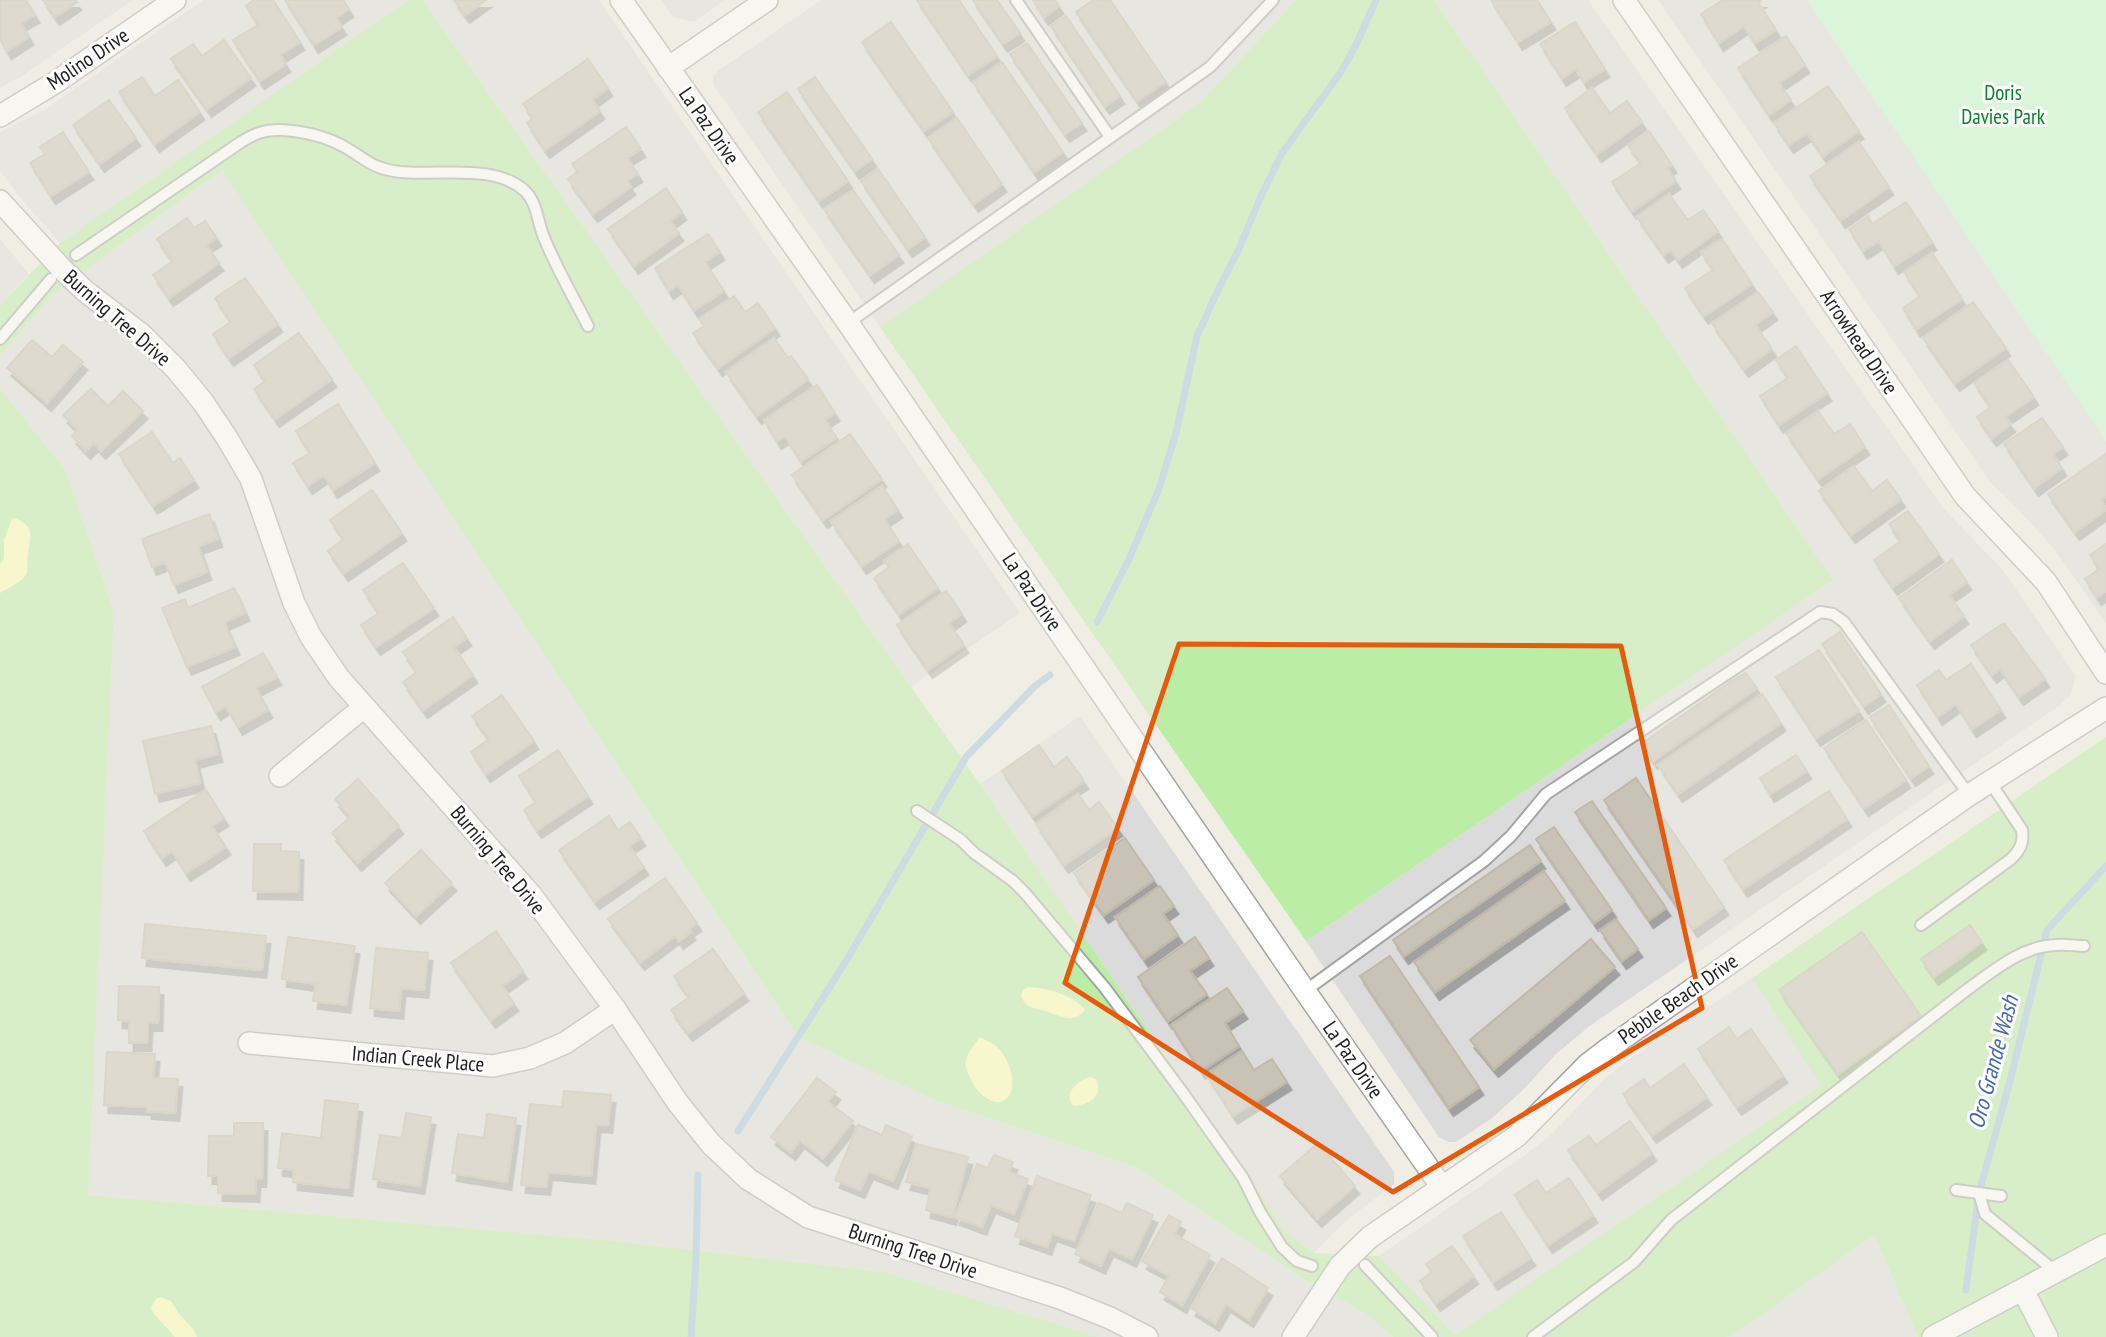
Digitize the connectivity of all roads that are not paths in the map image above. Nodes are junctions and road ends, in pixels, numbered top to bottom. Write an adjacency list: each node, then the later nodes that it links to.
1 (175, 0): 8 (street, Molino Drive)
2 (621, 0): 7 (street, La Paz Drive)
3 (767, 0): 7 (street)
4 (1016, 0): 9 (lane)
5 (1273, 0): 9 (lane)
6 (1624, 0): 16 (street, Arrowhead Drive)
7 (668, 68): 13 (street, La Paz Drive)
8 (0, 116)
9 (1110, 136): 13 (lane)
10 (0, 201): 17 (street, Burning Tree Drive)
11 (76, 256): 14 (lane)
12 (51, 279): 15 (lane)
13 (848, 323): 25 (street, La Paz Drive)
14 (588, 326)
15 (0, 340)
16 (2106, 673)
17 (364, 708): 19 (street); 26 (street, Burning Tree Drive)
18 (2106, 708): 20 (street, Pebble Beach Drive)
19 (280, 776)
20 (1990, 782): 21 (street, Pebble Beach Drive); 23 (lane)
21 (1969, 795): 25 (lane); 28 (street, Pebble Beach Drive)
22 (917, 811): 34 (lane)
23 (1921, 925)
24 (2084, 946): 40 (lane)
25 (1305, 991): 28 (street, La Paz Drive)
26 (615, 1009): 27 (street, Indian Creek Place); 37 (street, Burning Tree Drive)
27 (249, 1043)
28 (1441, 1186): 38 (street, Pebble Beach Drive)
29 (1956, 1190): 30 (lane)
30 (1979, 1193): 31 (lane); 35 (lane)
31 (2001, 1196)
32 (2106, 1245): 35 (street)
33 (1365, 1265): 39 (lane)
34 (1312, 1266)
35 (2056, 1272): 36 (street)
36 (2023, 1290): 41 (street); 42 (street)
37 (1147, 1337)
38 (1293, 1337)
39 (1432, 1337)
40 (1533, 1337)
41 (1933, 1337)
42 (2048, 1337)

